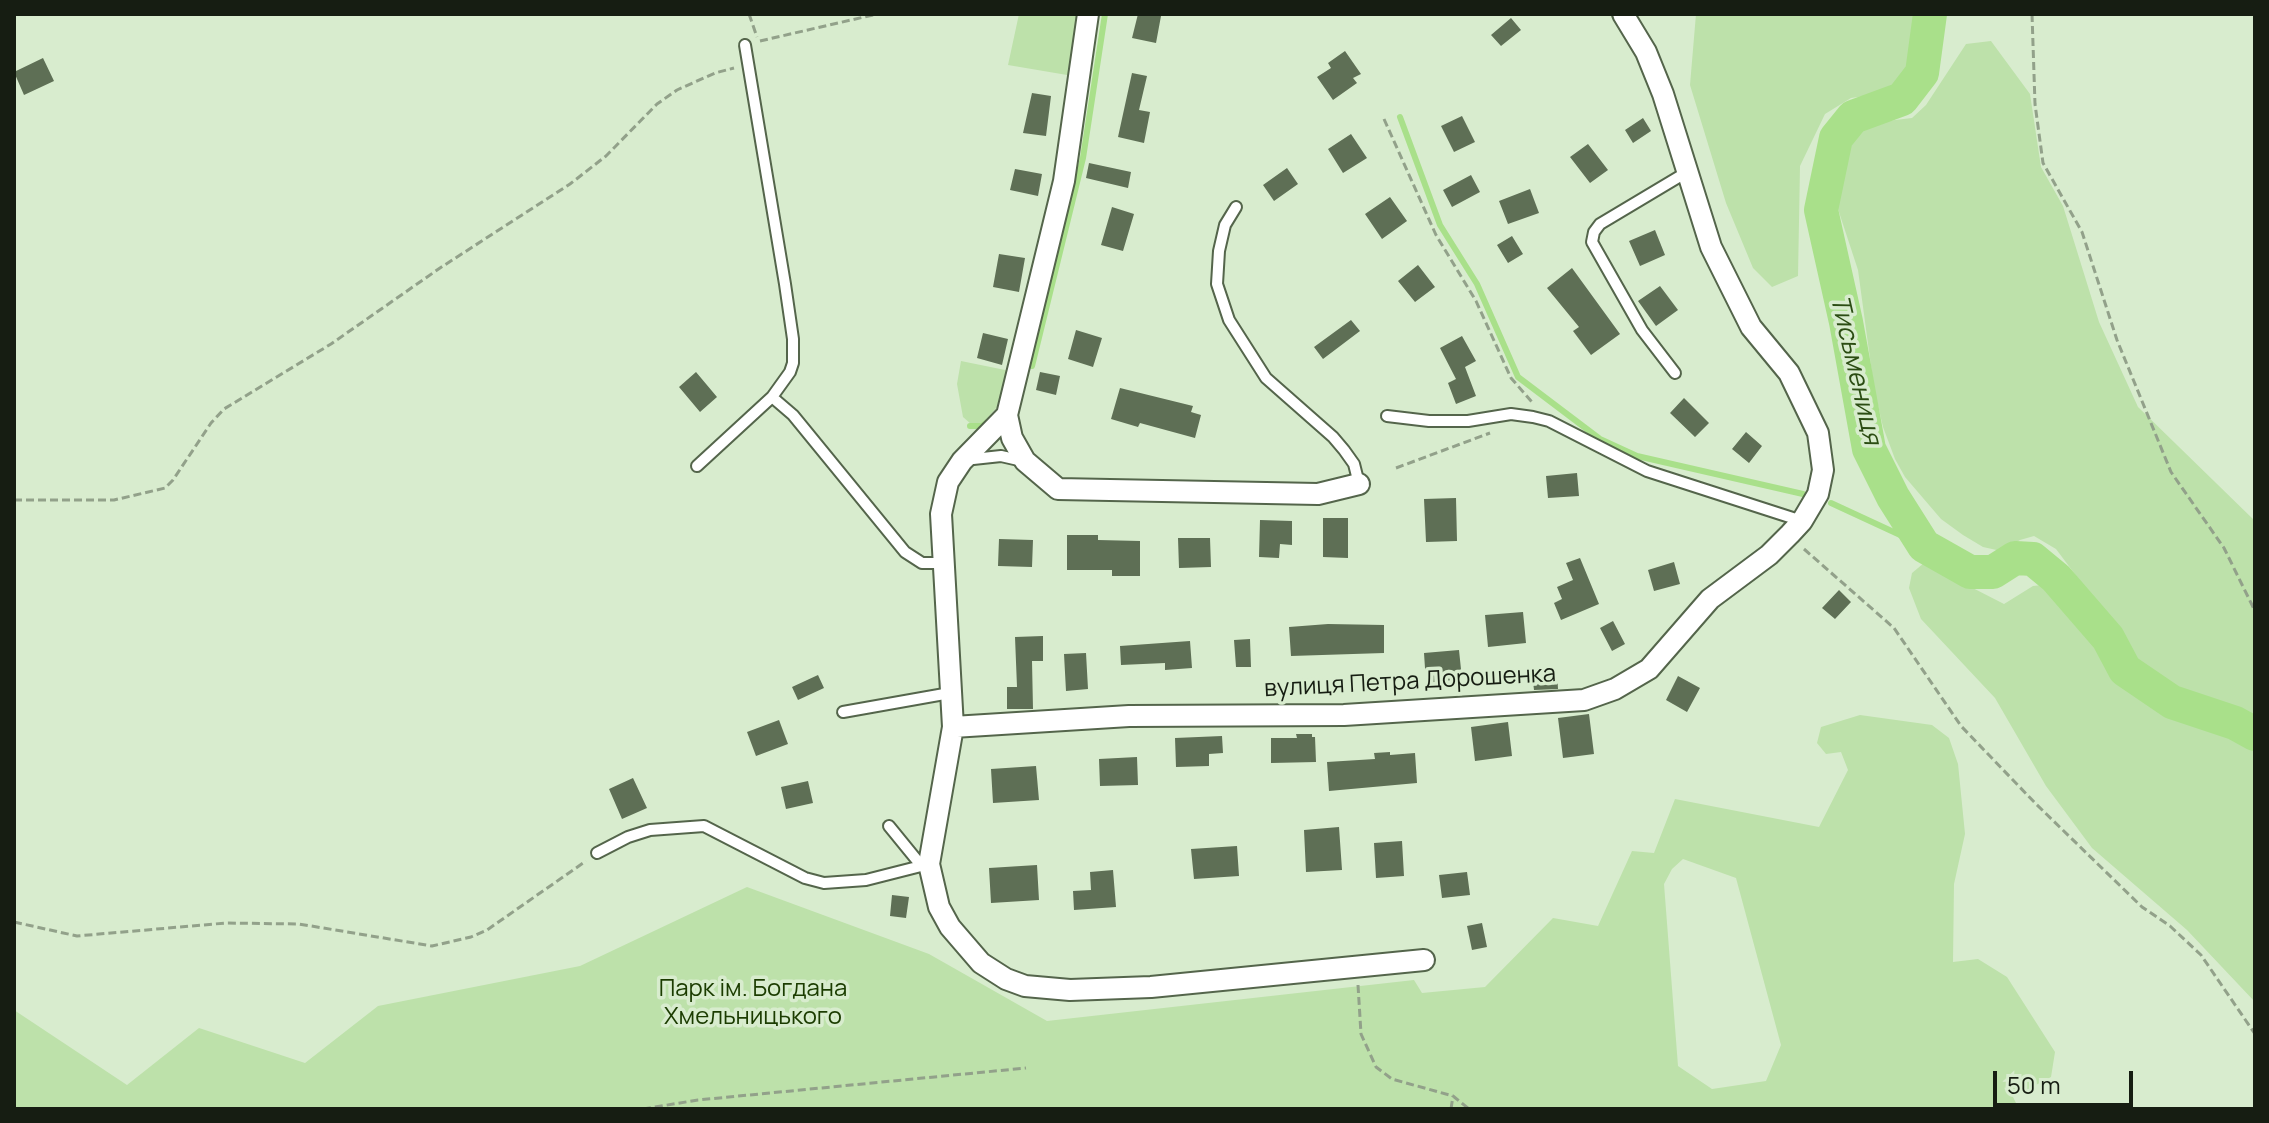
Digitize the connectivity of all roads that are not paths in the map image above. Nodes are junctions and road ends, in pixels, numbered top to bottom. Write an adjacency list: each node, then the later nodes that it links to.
1 (1088, 14): 8 (street)
2 (1623, 14): 4 (street)
3 (745, 45): 7 (lane)
4 (1687, 172): 6 (lane); 14 (street)
5 (1236, 207): 13 (lane)
6 (1675, 373)
7 (772, 397): 12 (lane); 15 (lane)
8 (1007, 415): 10 (street); 11 (street)
9 (1387, 416): 14 (lane)
10 (962, 461): 11 (lane); 15 (street)
11 (1025, 461): 13 (street)
12 (697, 466)
13 (1359, 484)
14 (1796, 528): 18 (street, вулиця Петра Дорошенка)
15 (942, 563): 16 (street)
16 (950, 693): 17 (lane); 18 (street)
17 (843, 712)
18 (953, 727): 21 (street)
19 (889, 826): 21 (lane)
20 (597, 853): 21 (lane)
21 (924, 864): 22 (street)
22 (1424, 960)

